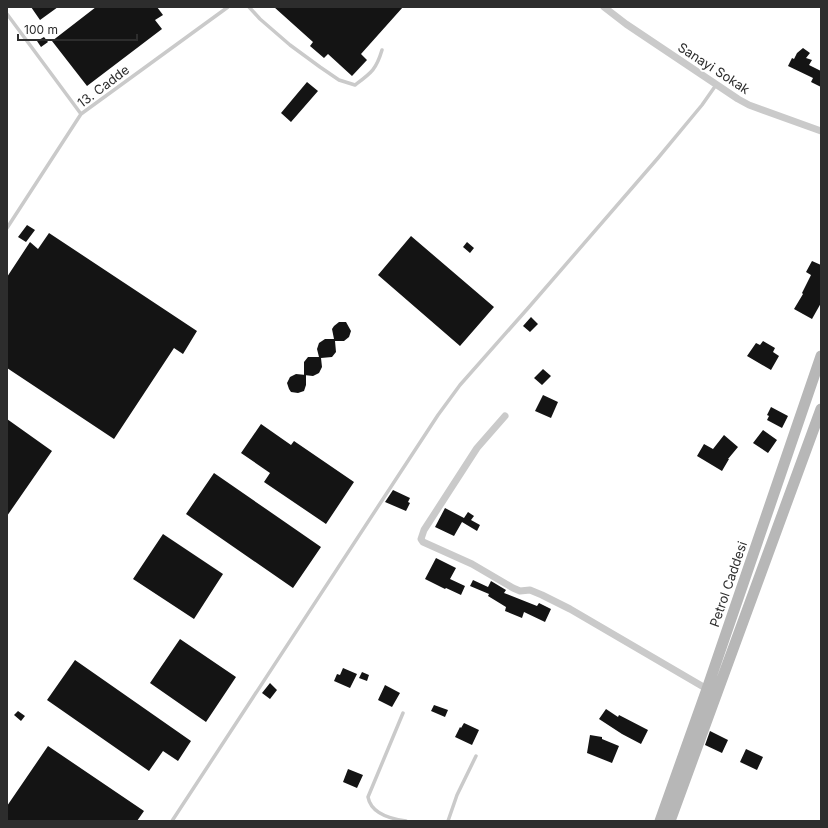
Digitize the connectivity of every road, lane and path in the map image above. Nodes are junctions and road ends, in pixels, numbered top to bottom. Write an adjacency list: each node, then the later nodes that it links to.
1 (228, 7): 7 (lane, 13. Cadde)
2 (249, 7): 5 (lane)
3 (604, 7): 6 (street, Sanayi Sokak)
4 (7, 14): 7 (lane)
5 (382, 50)
6 (716, 85): 8 (street, Sanayi Sokak); 16 (lane)
7 (81, 114): 9 (lane, 13. Cadde)
8 (821, 131)
9 (7, 228)
10 (821, 356): 13 (main road, Petrol Caddesi)
11 (821, 409): 20 (main road, Petrol Caddesi)
12 (505, 416): 13 (street)
13 (707, 689): 19 (main road, Petrol Caddesi)
14 (403, 713): 17 (lane)
15 (476, 756): 18 (lane)
16 (172, 821)
17 (406, 821)
18 (448, 821)
19 (660, 821)
20 (670, 821)

